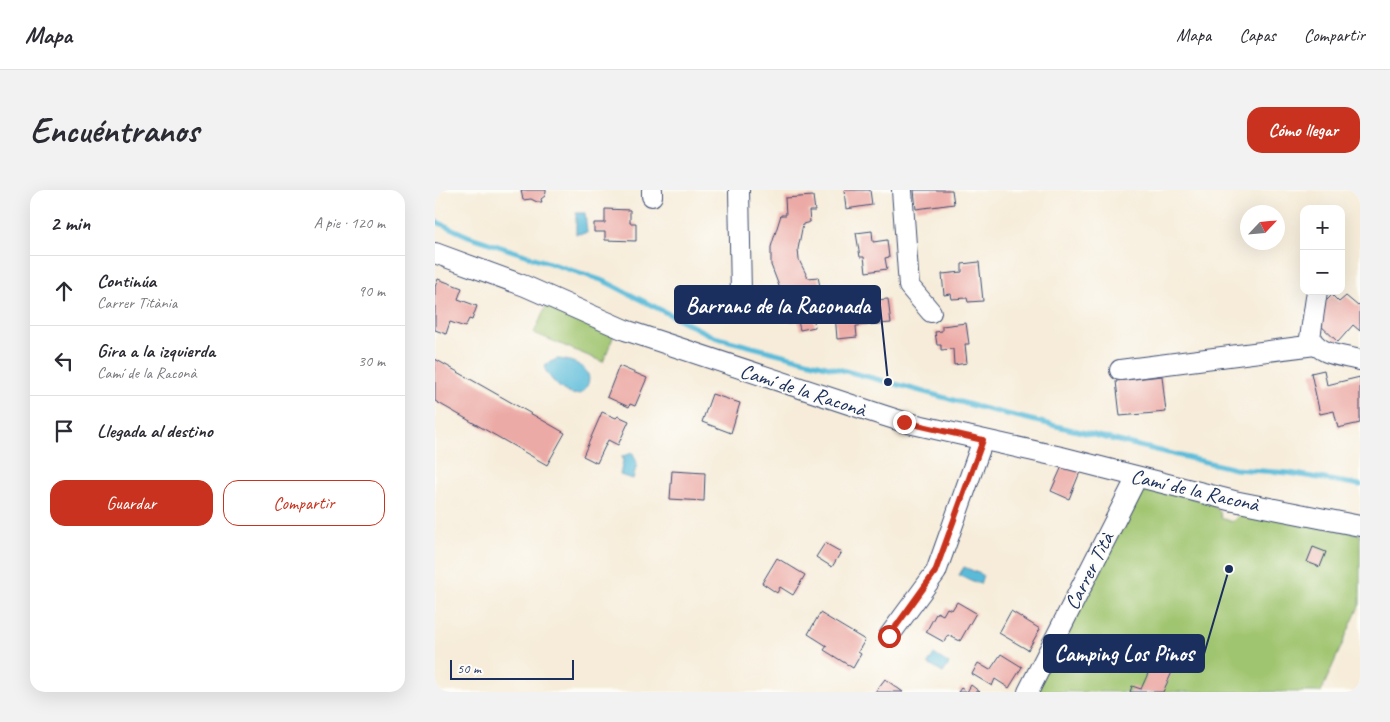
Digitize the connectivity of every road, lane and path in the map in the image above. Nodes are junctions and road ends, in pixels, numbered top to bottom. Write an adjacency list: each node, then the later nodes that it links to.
1 (739, 190): 5 (street)
2 (902, 190): 6 (street)
3 (435, 253): 10 (street, Camí de la Raconà)
4 (1316, 295): 7 (street)
5 (753, 308)
6 (931, 312)
7 (1315, 345): 8 (street); 9 (street)
8 (1360, 360)
9 (1121, 370)
10 (983, 440): 11 (street, Camí de la Raconà); 13 (street)
11 (1137, 476): 12 (street, Camí de la Raconà); 14 (street, Carrer Tità)
12 (1360, 526)
13 (889, 636)
14 (1027, 692)

